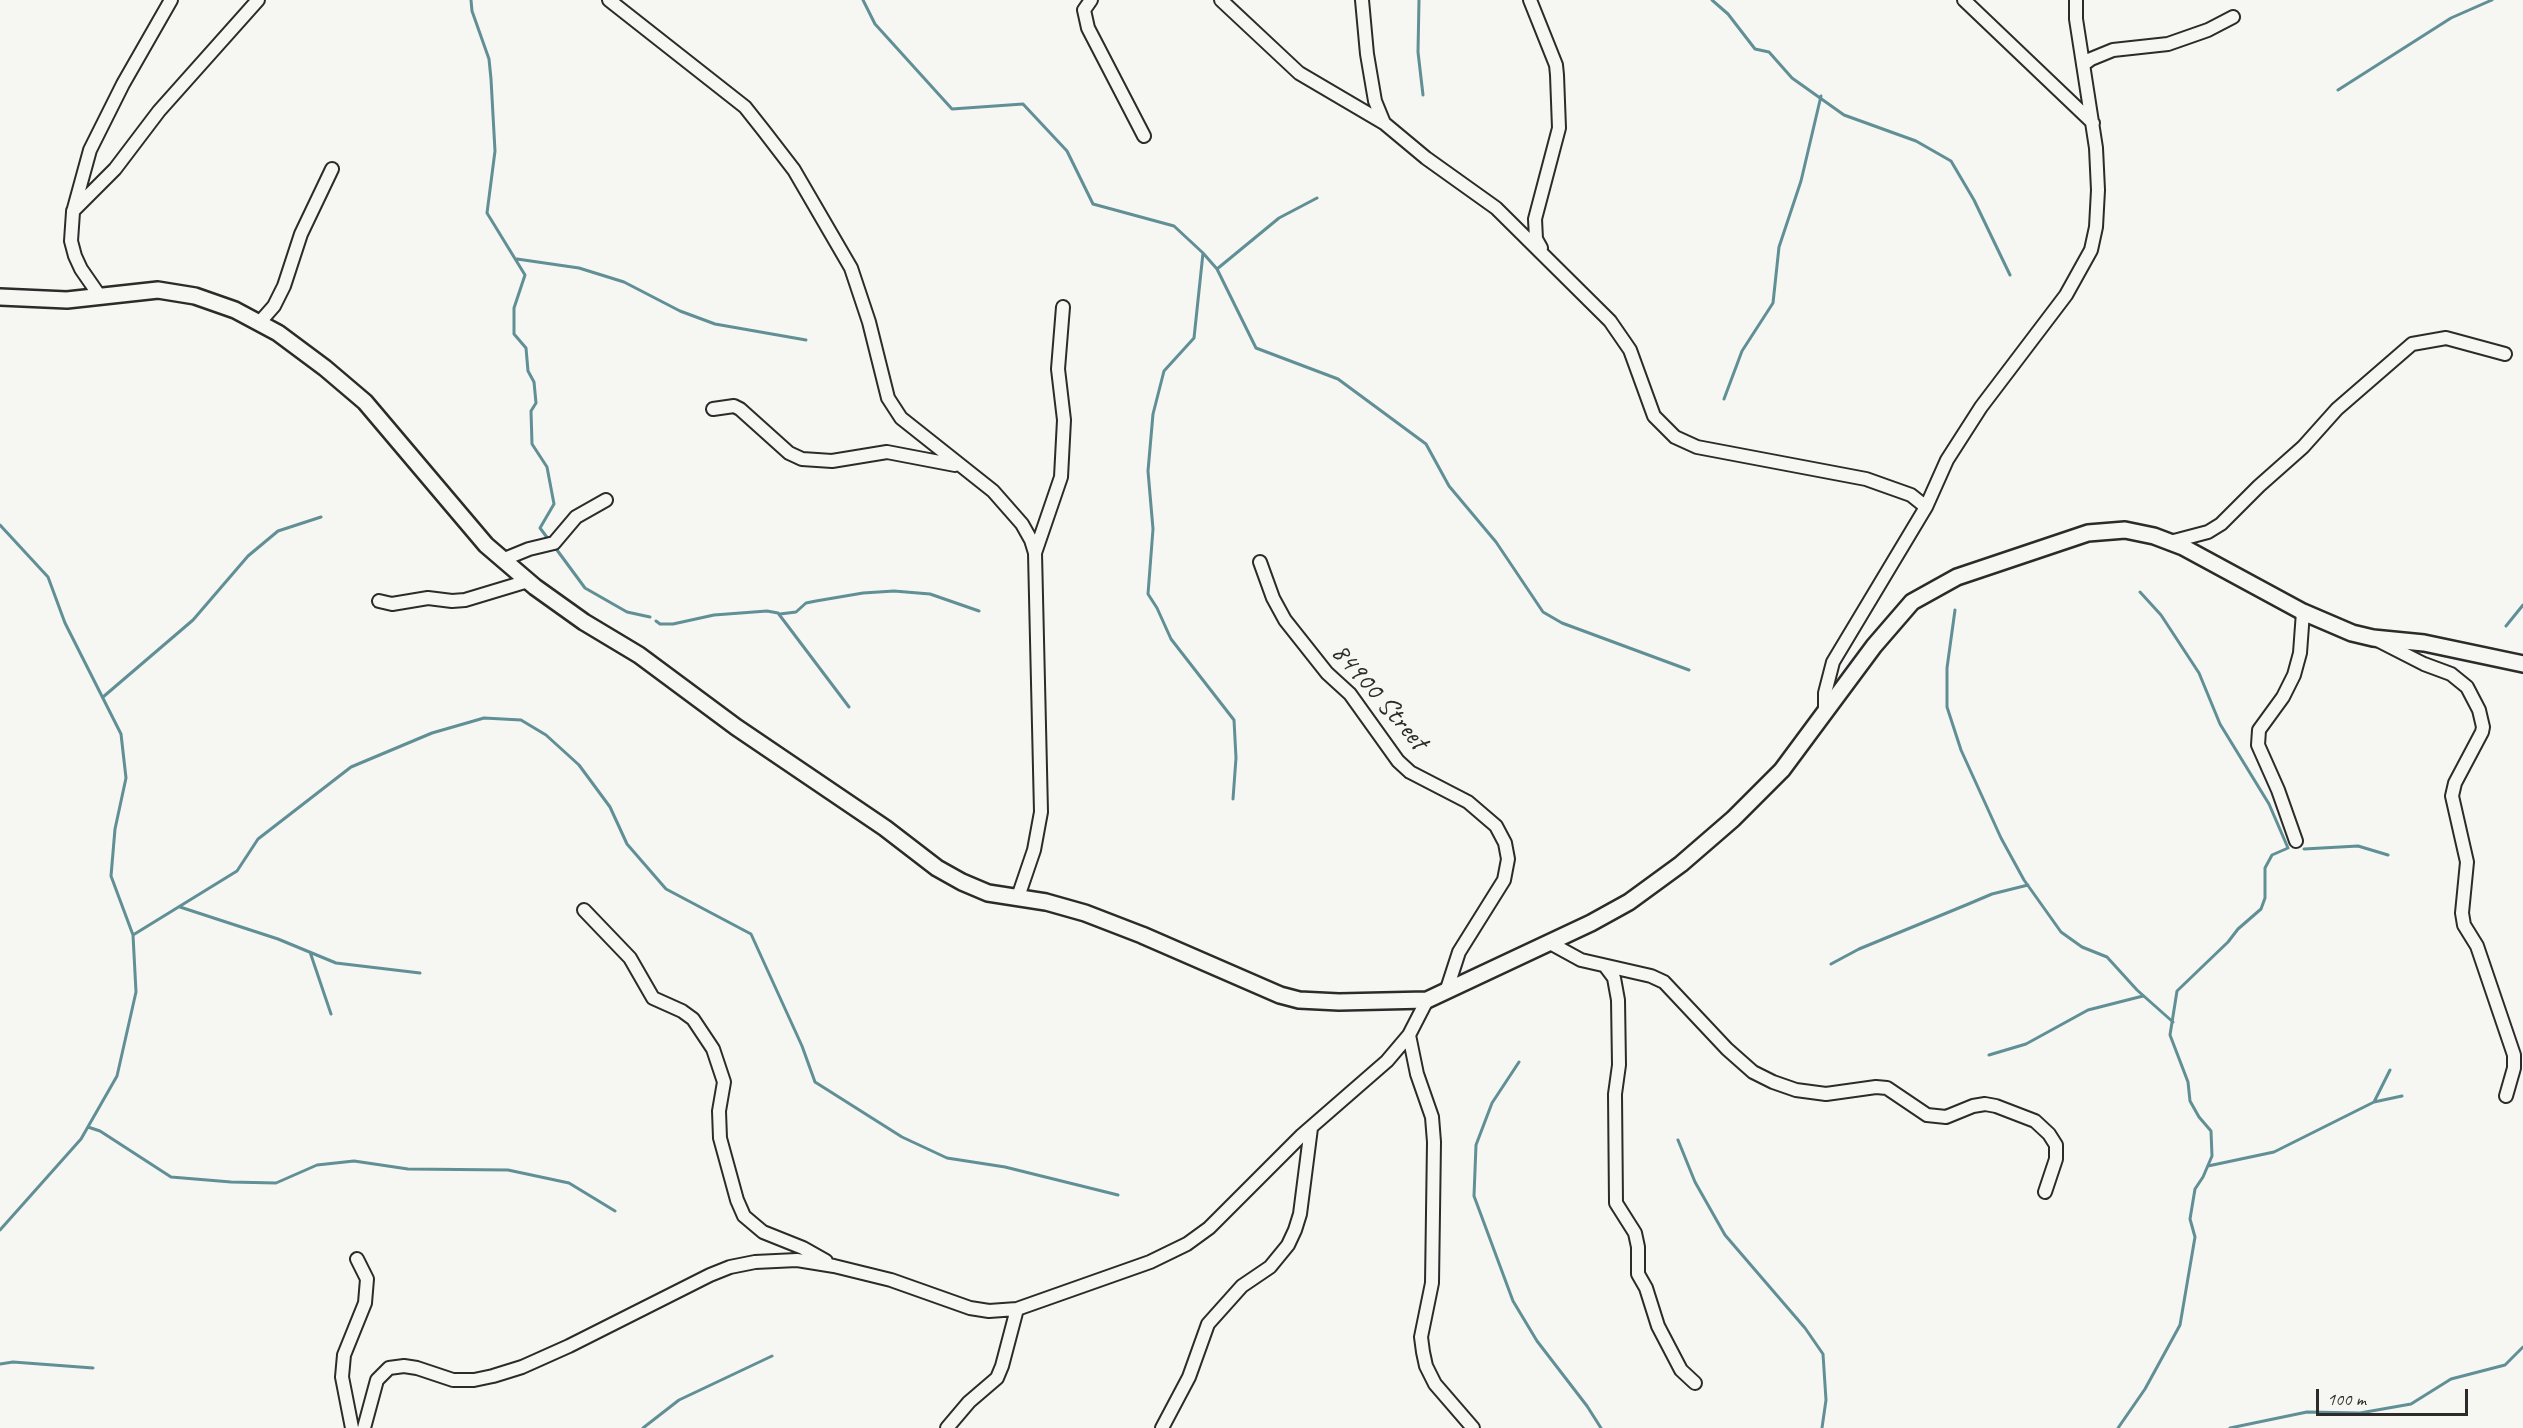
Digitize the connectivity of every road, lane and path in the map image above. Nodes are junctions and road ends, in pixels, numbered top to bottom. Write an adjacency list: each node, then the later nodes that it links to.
1 (171, 0): 16 (street)
2 (258, 0): 16 (street)
3 (609, 0): 24 (street)
4 (1091, 0): 14 (street)
5 (1221, 0): 12 (street)
6 (1362, 0): 12 (street)
7 (1530, 0): 17 (street)
8 (1964, 0): 13 (street)
9 (2076, 0): 11 (street)
10 (2233, 17): 11 (street)
11 (2083, 65): 13 (street)
12 (1384, 123): 17 (street)
13 (2093, 123): 26 (street)
14 (1144, 136)
15 (332, 169): 21 (street)
16 (73, 212): 18 (street)
17 (1544, 255): 26 (street)
18 (99, 296): 19 (street); 21 (street)
19 (0, 297)
20 (1063, 307): 28 (street)
21 (259, 323): 29 (street)
22 (2505, 354): 27 (street)
23 (713, 409): 24 (street)
24 (962, 466): 28 (street)
25 (606, 500): 29 (street)
26 (1926, 507): 36 (street)
27 (2170, 542): 33 (street); 36 (street)
28 (1035, 553): 38 (street)
29 (502, 560): 31 (street)
30 (1260, 562): 42 (street, 84900 Street)
31 (528, 581): 32 (street); 38 (street)
32 (379, 600)
33 (2303, 612): 34 (street); 37 (street)
34 (2373, 638): 35 (street); 45 (street)
35 (2523, 664)
36 (1825, 714): 40 (street)
37 (2296, 841)
38 (1018, 897): 43 (street)
39 (584, 910): 49 (street)
40 (1550, 943): 41 (street); 42 (street)
41 (1605, 966): 47 (street); 51 (street)
42 (1446, 992): 43 (street)
43 (1427, 1000): 44 (street)
44 (1409, 1035): 46 (street); 56 (street)
45 (2506, 1096)
46 (1311, 1128): 50 (street); 55 (street)
47 (2045, 1192)
48 (357, 1259): 52 (street)
49 (834, 1266): 50 (street); 53 (street)
50 (1017, 1309): 54 (street)
51 (1695, 1383)
52 (352, 1428)
53 (364, 1428)
54 (947, 1428)
55 (1162, 1428)
56 (1473, 1428)

